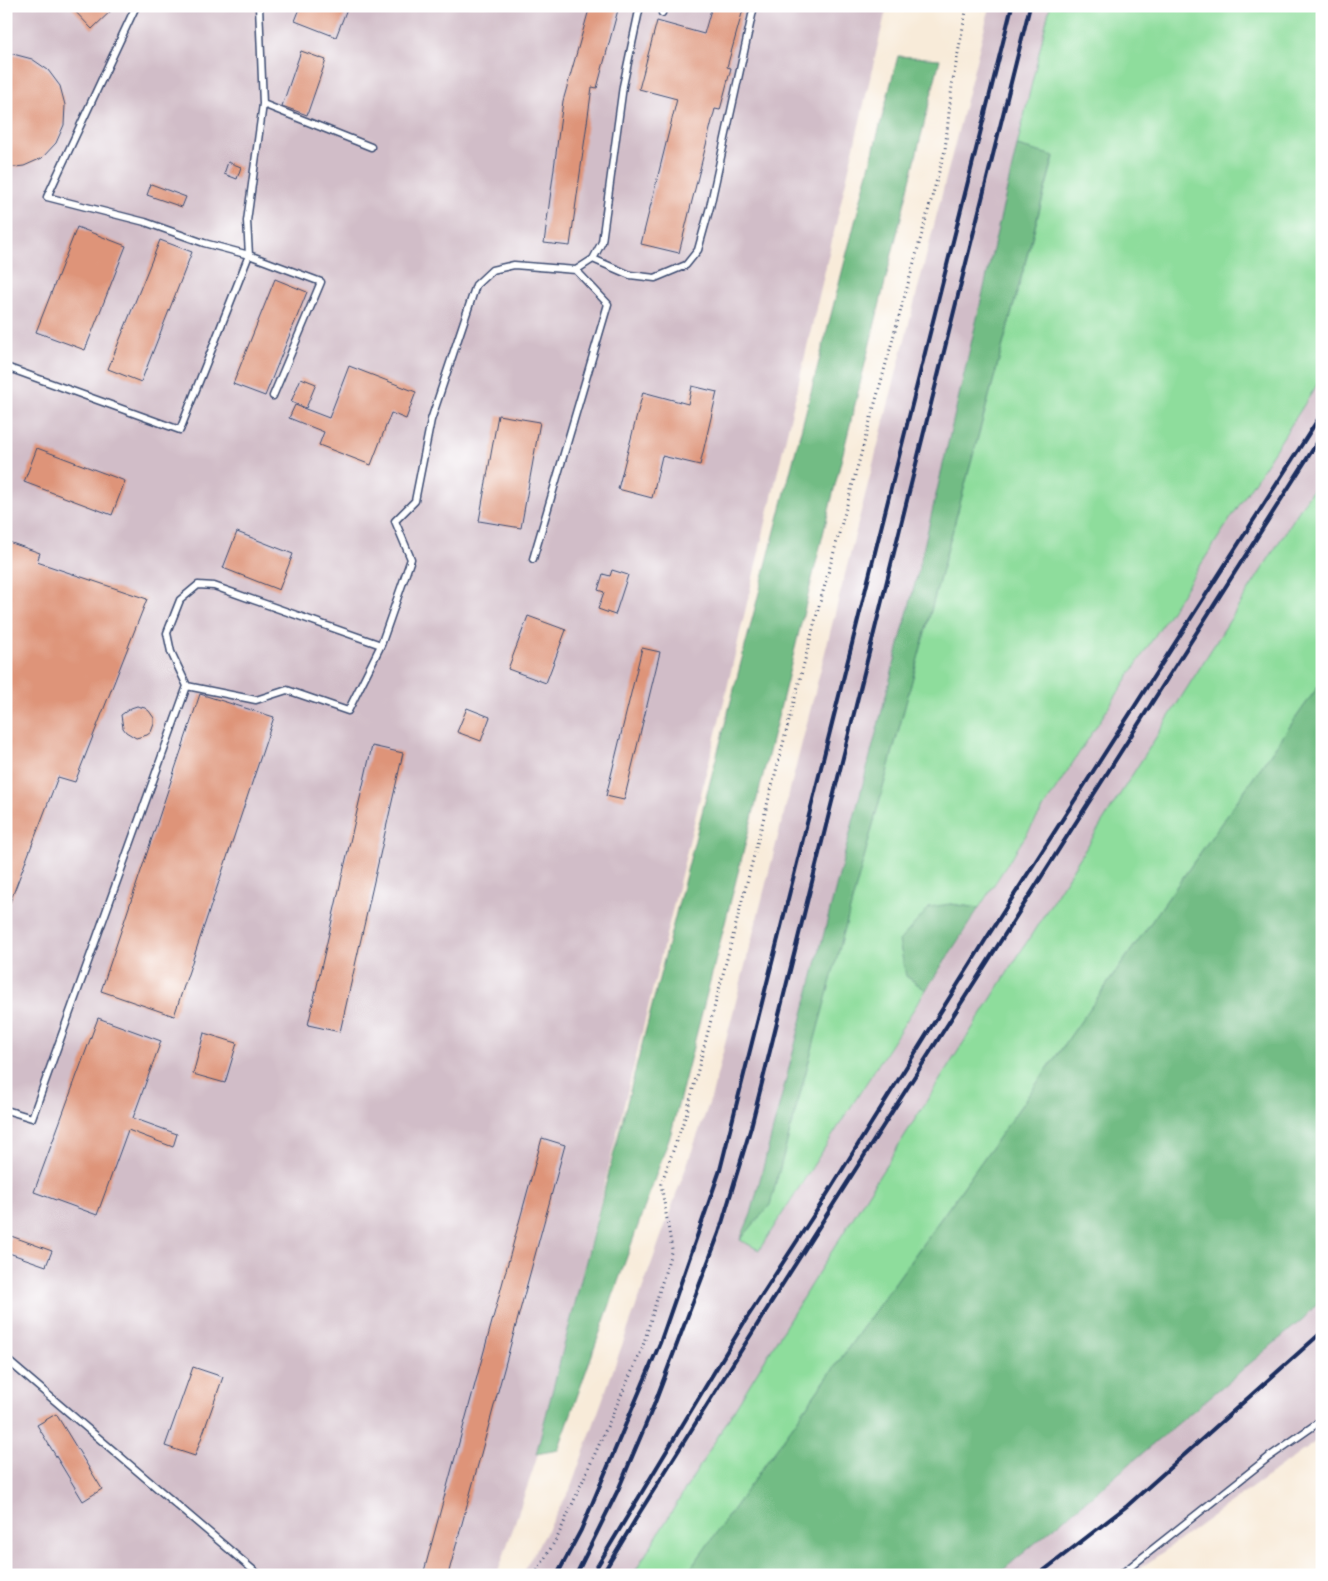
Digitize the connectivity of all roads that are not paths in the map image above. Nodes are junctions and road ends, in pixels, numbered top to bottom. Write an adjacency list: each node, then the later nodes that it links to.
1 (136, 6): 7 (lane)
2 (259, 6): 5 (lane)
3 (640, 6): 8 (lane)
4 (754, 6): 8 (lane)
5 (263, 104): 6 (lane); 7 (lane)
6 (371, 146)
7 (249, 255): 10 (lane); 11 (lane)
8 (592, 259): 9 (lane)
9 (576, 270): 12 (lane); 13 (lane)
10 (6, 367)
11 (273, 396)
12 (533, 559)
13 (381, 644): 14 (lane); 14 (lane)
14 (187, 686): 15 (lane)
15 (6, 1110)
16 (6, 1359): 18 (lane)
17 (1322, 1420): 19 (lane)
18 (260, 1575)
19 (1120, 1575)

